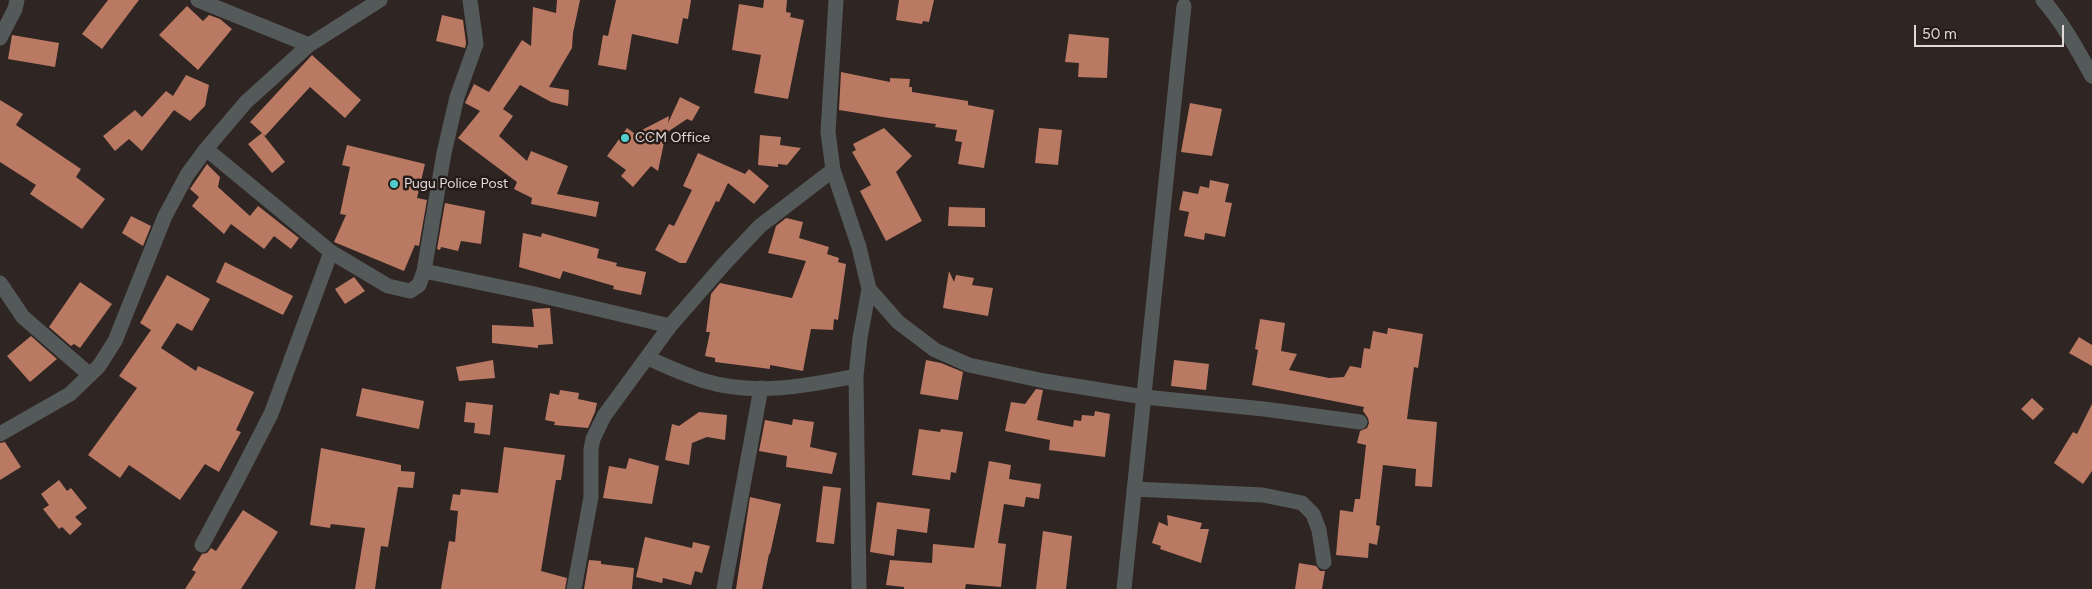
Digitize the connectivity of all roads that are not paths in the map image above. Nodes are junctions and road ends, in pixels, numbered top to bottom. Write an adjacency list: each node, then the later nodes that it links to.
1 (17, 0): 8 (street)
2 (198, 0): 9 (street)
3 (380, 0): 9 (street)
4 (470, 0): 14 (street)
5 (836, 0): 12 (street)
6 (2043, 0): 10 (street)
7 (1184, 6): 22 (street)
8 (0, 38)
9 (309, 45): 11 (street)
10 (2092, 76)
11 (206, 149): 13 (street); 19 (street)
12 (834, 170): 16 (street); 17 (street)
13 (331, 252): 14 (street); 26 (street)
14 (424, 271): 17 (street)
15 (0, 283): 19 (street)
16 (869, 288): 20 (street); 22 (street)
17 (670, 326): 18 (street)
18 (648, 358): 21 (street); 28 (street)
19 (90, 375): 24 (street)
20 (856, 376): 21 (street); 30 (street)
21 (761, 388): 29 (street)
22 (1144, 397): 23 (street); 25 (street)
23 (1360, 422)
24 (0, 434)
25 (1134, 489): 27 (street); 31 (street)
26 (202, 545)
27 (1324, 562)
28 (574, 589)
29 (724, 589)
30 (859, 589)
31 (1124, 589)

